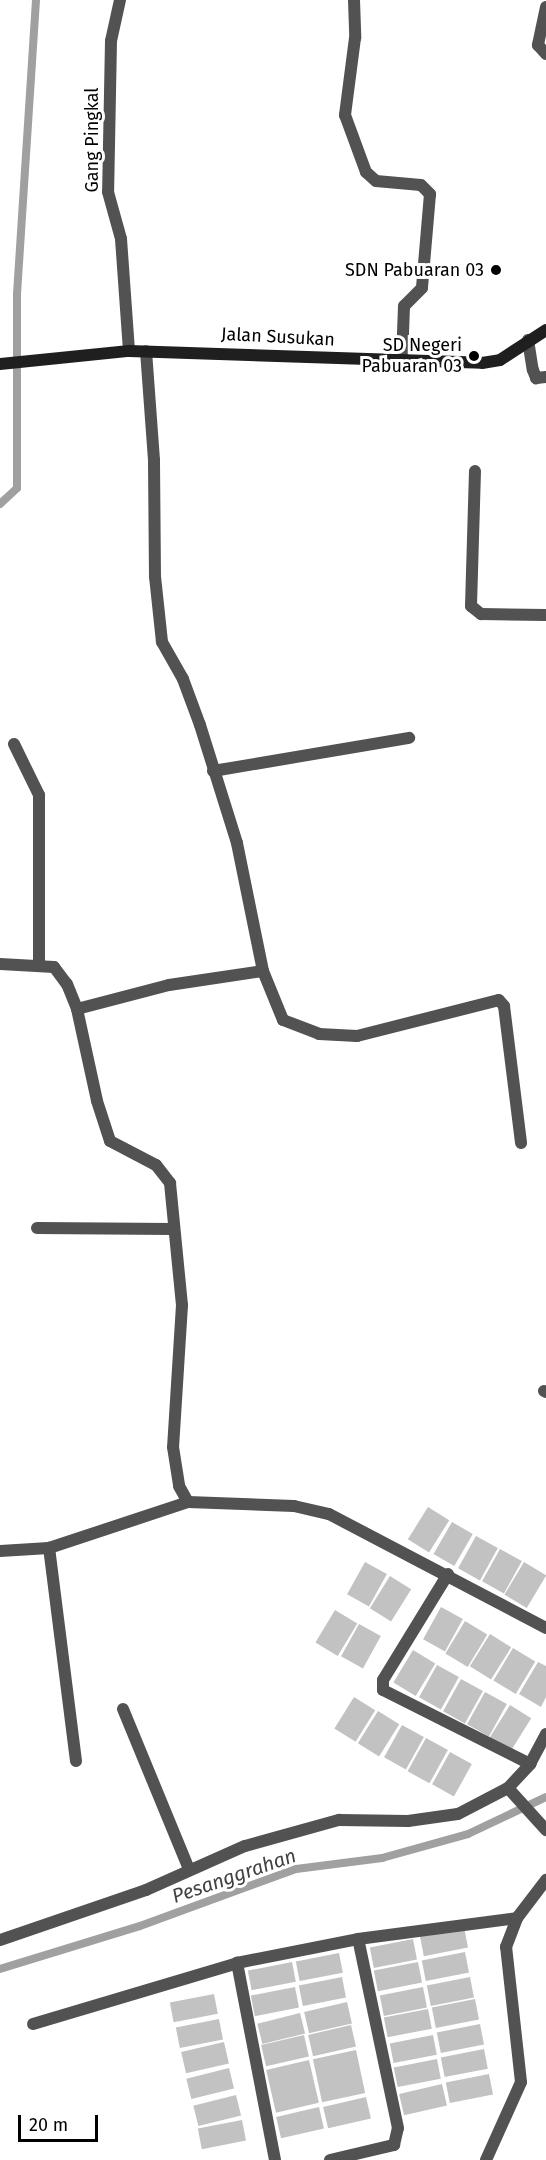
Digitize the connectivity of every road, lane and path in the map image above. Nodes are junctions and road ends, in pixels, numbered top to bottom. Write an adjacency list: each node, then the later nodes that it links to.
1 (120, 0): 7 (street, Gang Pingkal)
2 (354, 0): 9 (street)
3 (546, 7): 4 (street)
4 (546, 54)
5 (546, 330): 6 (street, Jalan Susukan)
6 (528, 340): 9 (street, Jalan Susukan); 11 (street)
7 (129, 351): 8 (street, Jalan Susukan); 10 (street, Jalan Susukan)
8 (146, 351): 9 (street, Jalan Susukan); 16 (street)
9 (402, 361)
10 (0, 364)
11 (546, 377)
12 (475, 471): 13 (street)
13 (546, 615)
14 (410, 738): 16 (street)
15 (15, 744): 18 (street)
16 (213, 771): 19 (street)
17 (0, 964): 18 (street)
18 (39, 964): 20 (street)
19 (263, 971): 20 (street); 21 (street)
20 (77, 1009): 23 (street)
21 (522, 1143)
22 (37, 1228): 23 (street)
23 (173, 1229): 24 (street)
24 (188, 1502): 25 (street); 27 (street)
25 (49, 1548): 26 (street); 31 (street)
26 (0, 1551)
27 (448, 1574): 28 (street); 32 (street)
28 (546, 1629)
29 (123, 1709): 35 (street)
30 (546, 1734): 32 (street)
31 (76, 1761)
32 (530, 1764): 33 (street)
33 (508, 1788): 34 (street); 35 (street)
34 (546, 1830)
35 (189, 1869): 39 (street)
36 (546, 1880): 37 (street)
37 (517, 1918): 38 (street); 44 (street)
38 (358, 1939): 40 (street); 43 (street)
39 (0, 1940)
40 (237, 1963): 41 (street); 42 (street)
41 (33, 2024)
42 (275, 2160)
43 (330, 2160)
44 (486, 2160)

